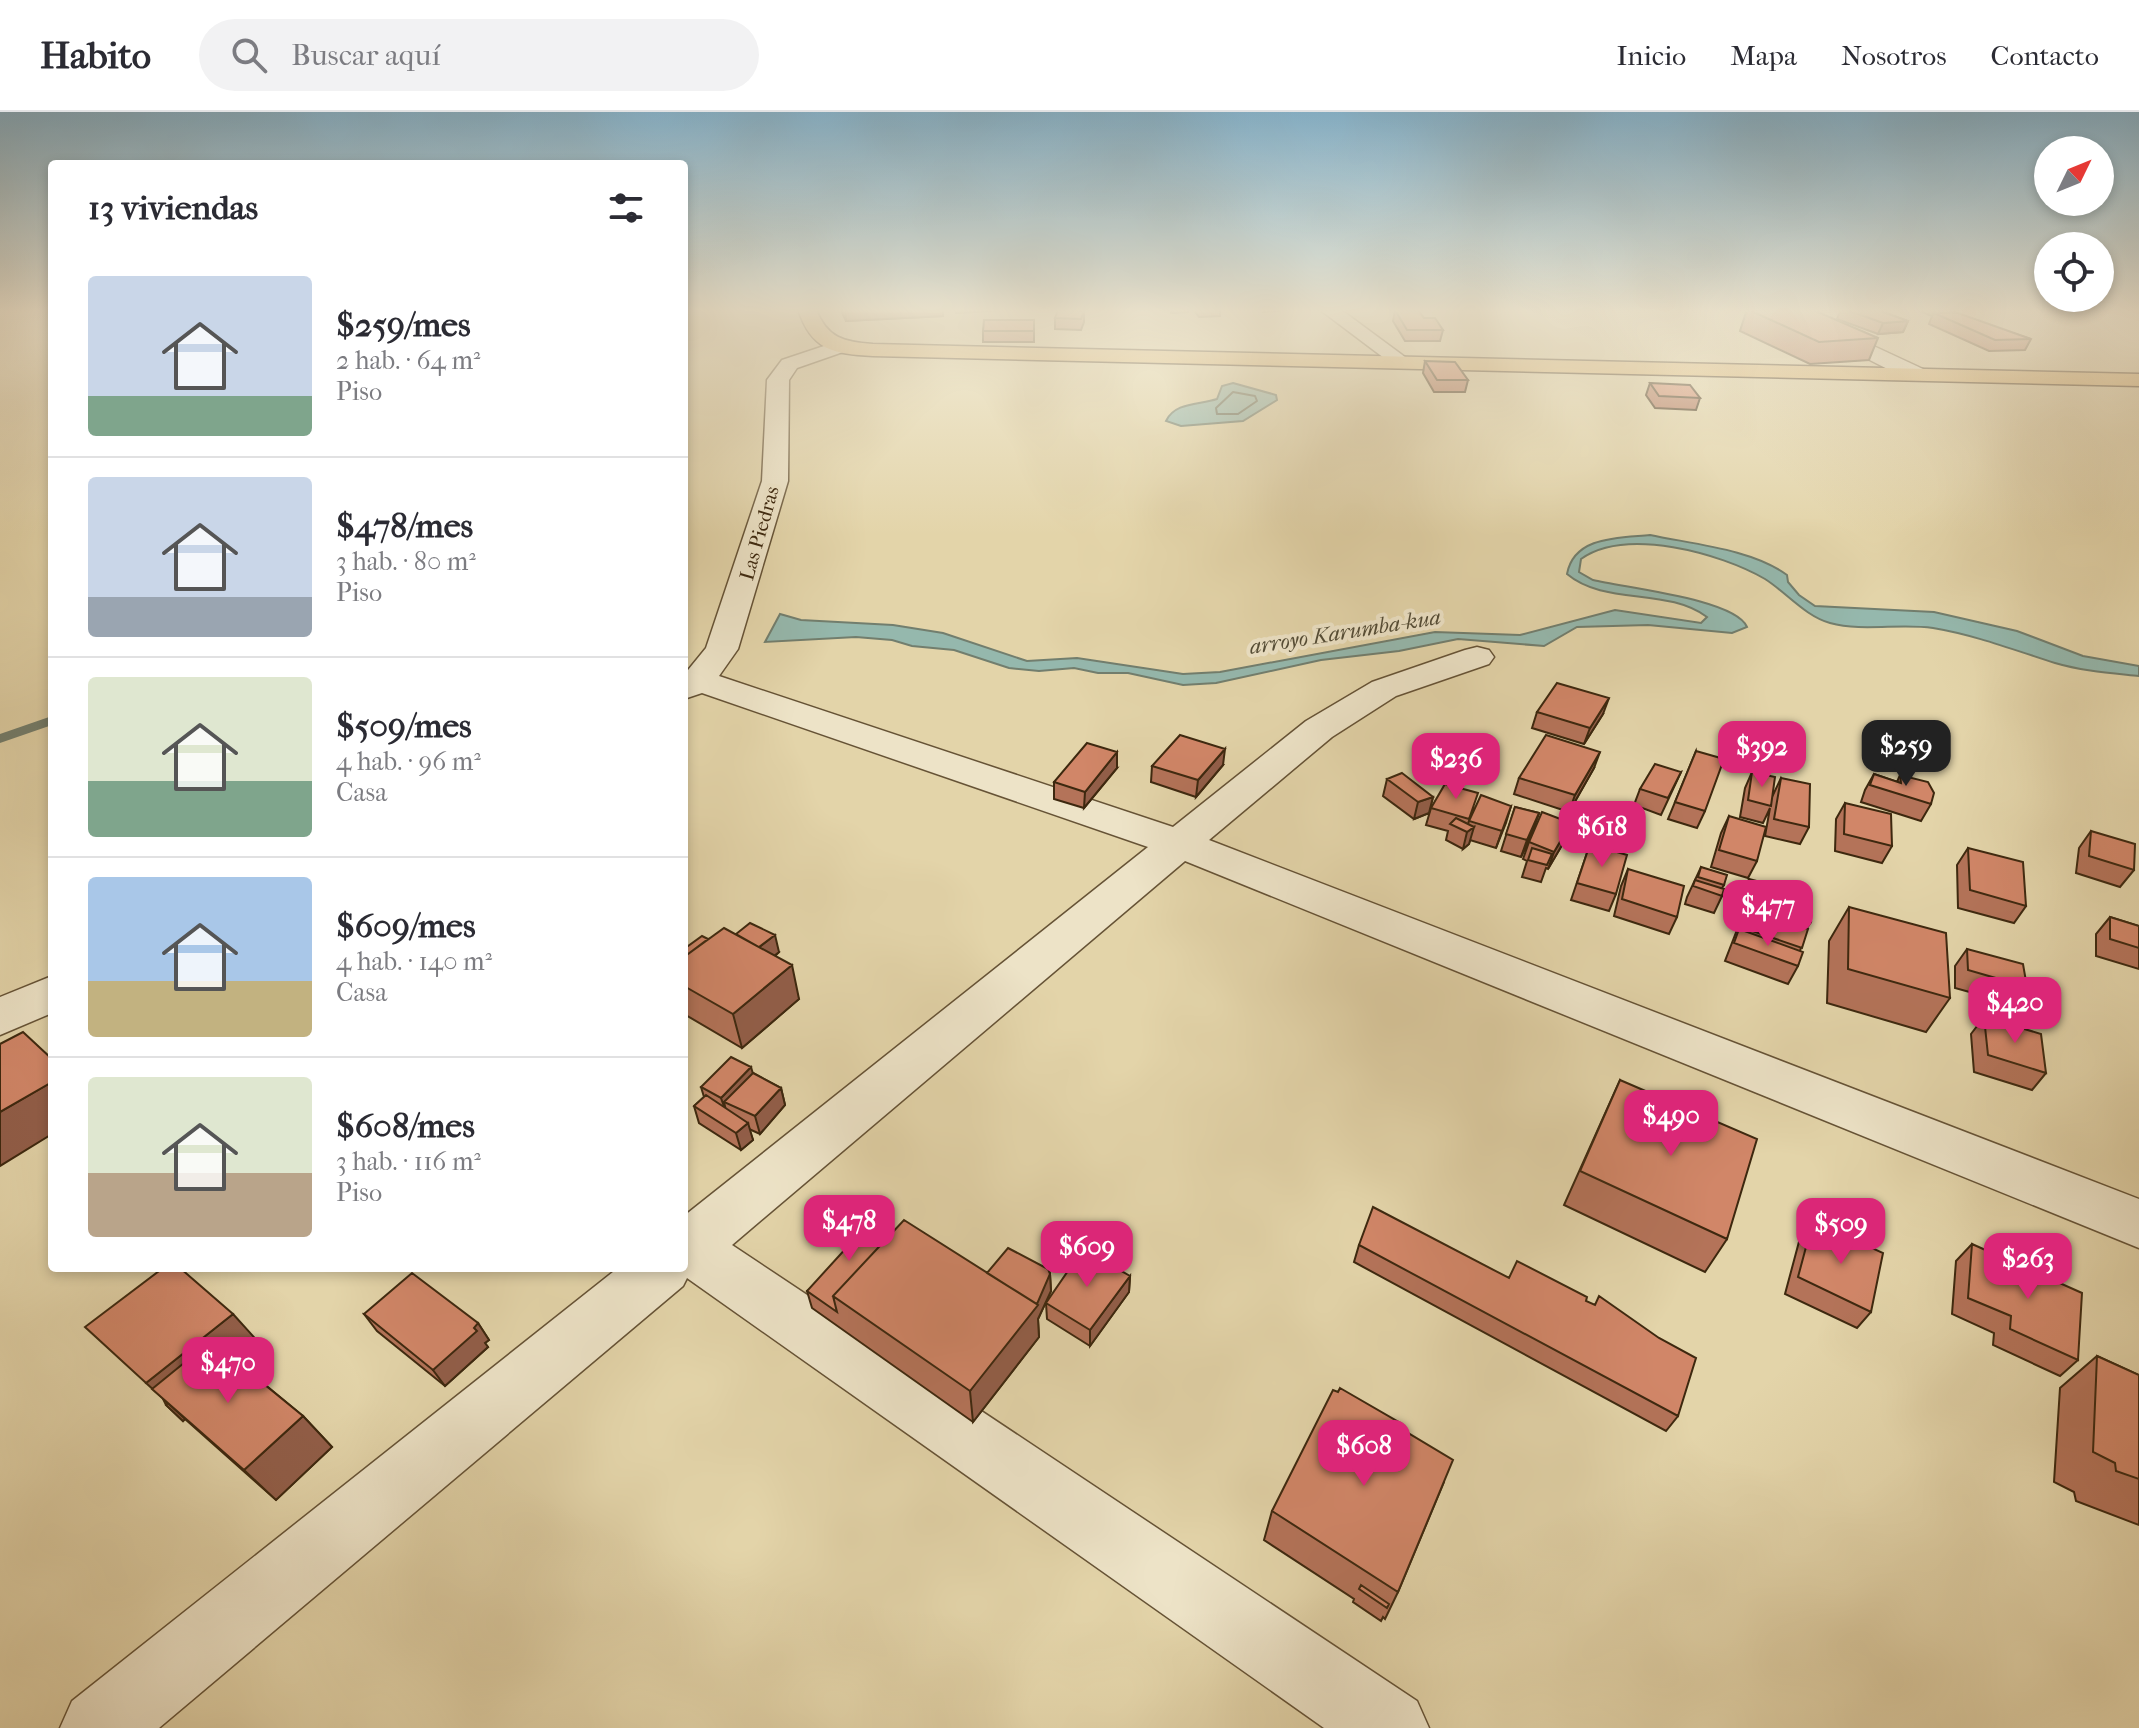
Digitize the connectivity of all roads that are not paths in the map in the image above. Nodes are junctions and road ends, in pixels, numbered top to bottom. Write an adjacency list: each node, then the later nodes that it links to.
1 (778, 384): 3 (street, Las Piedras)
2 (1477, 657): 4 (street)
3 (702, 672): 4 (street)
4 (1181, 844): 7 (street); 8 (street)
5 (48, 995): 6 (street)
6 (0, 1017)
7 (2139, 1224)
8 (688, 1247)
9 (688, 1262): 12 (street)
10 (657, 1272): 11 (street)
11 (99, 1728)
12 (1390, 1728)

